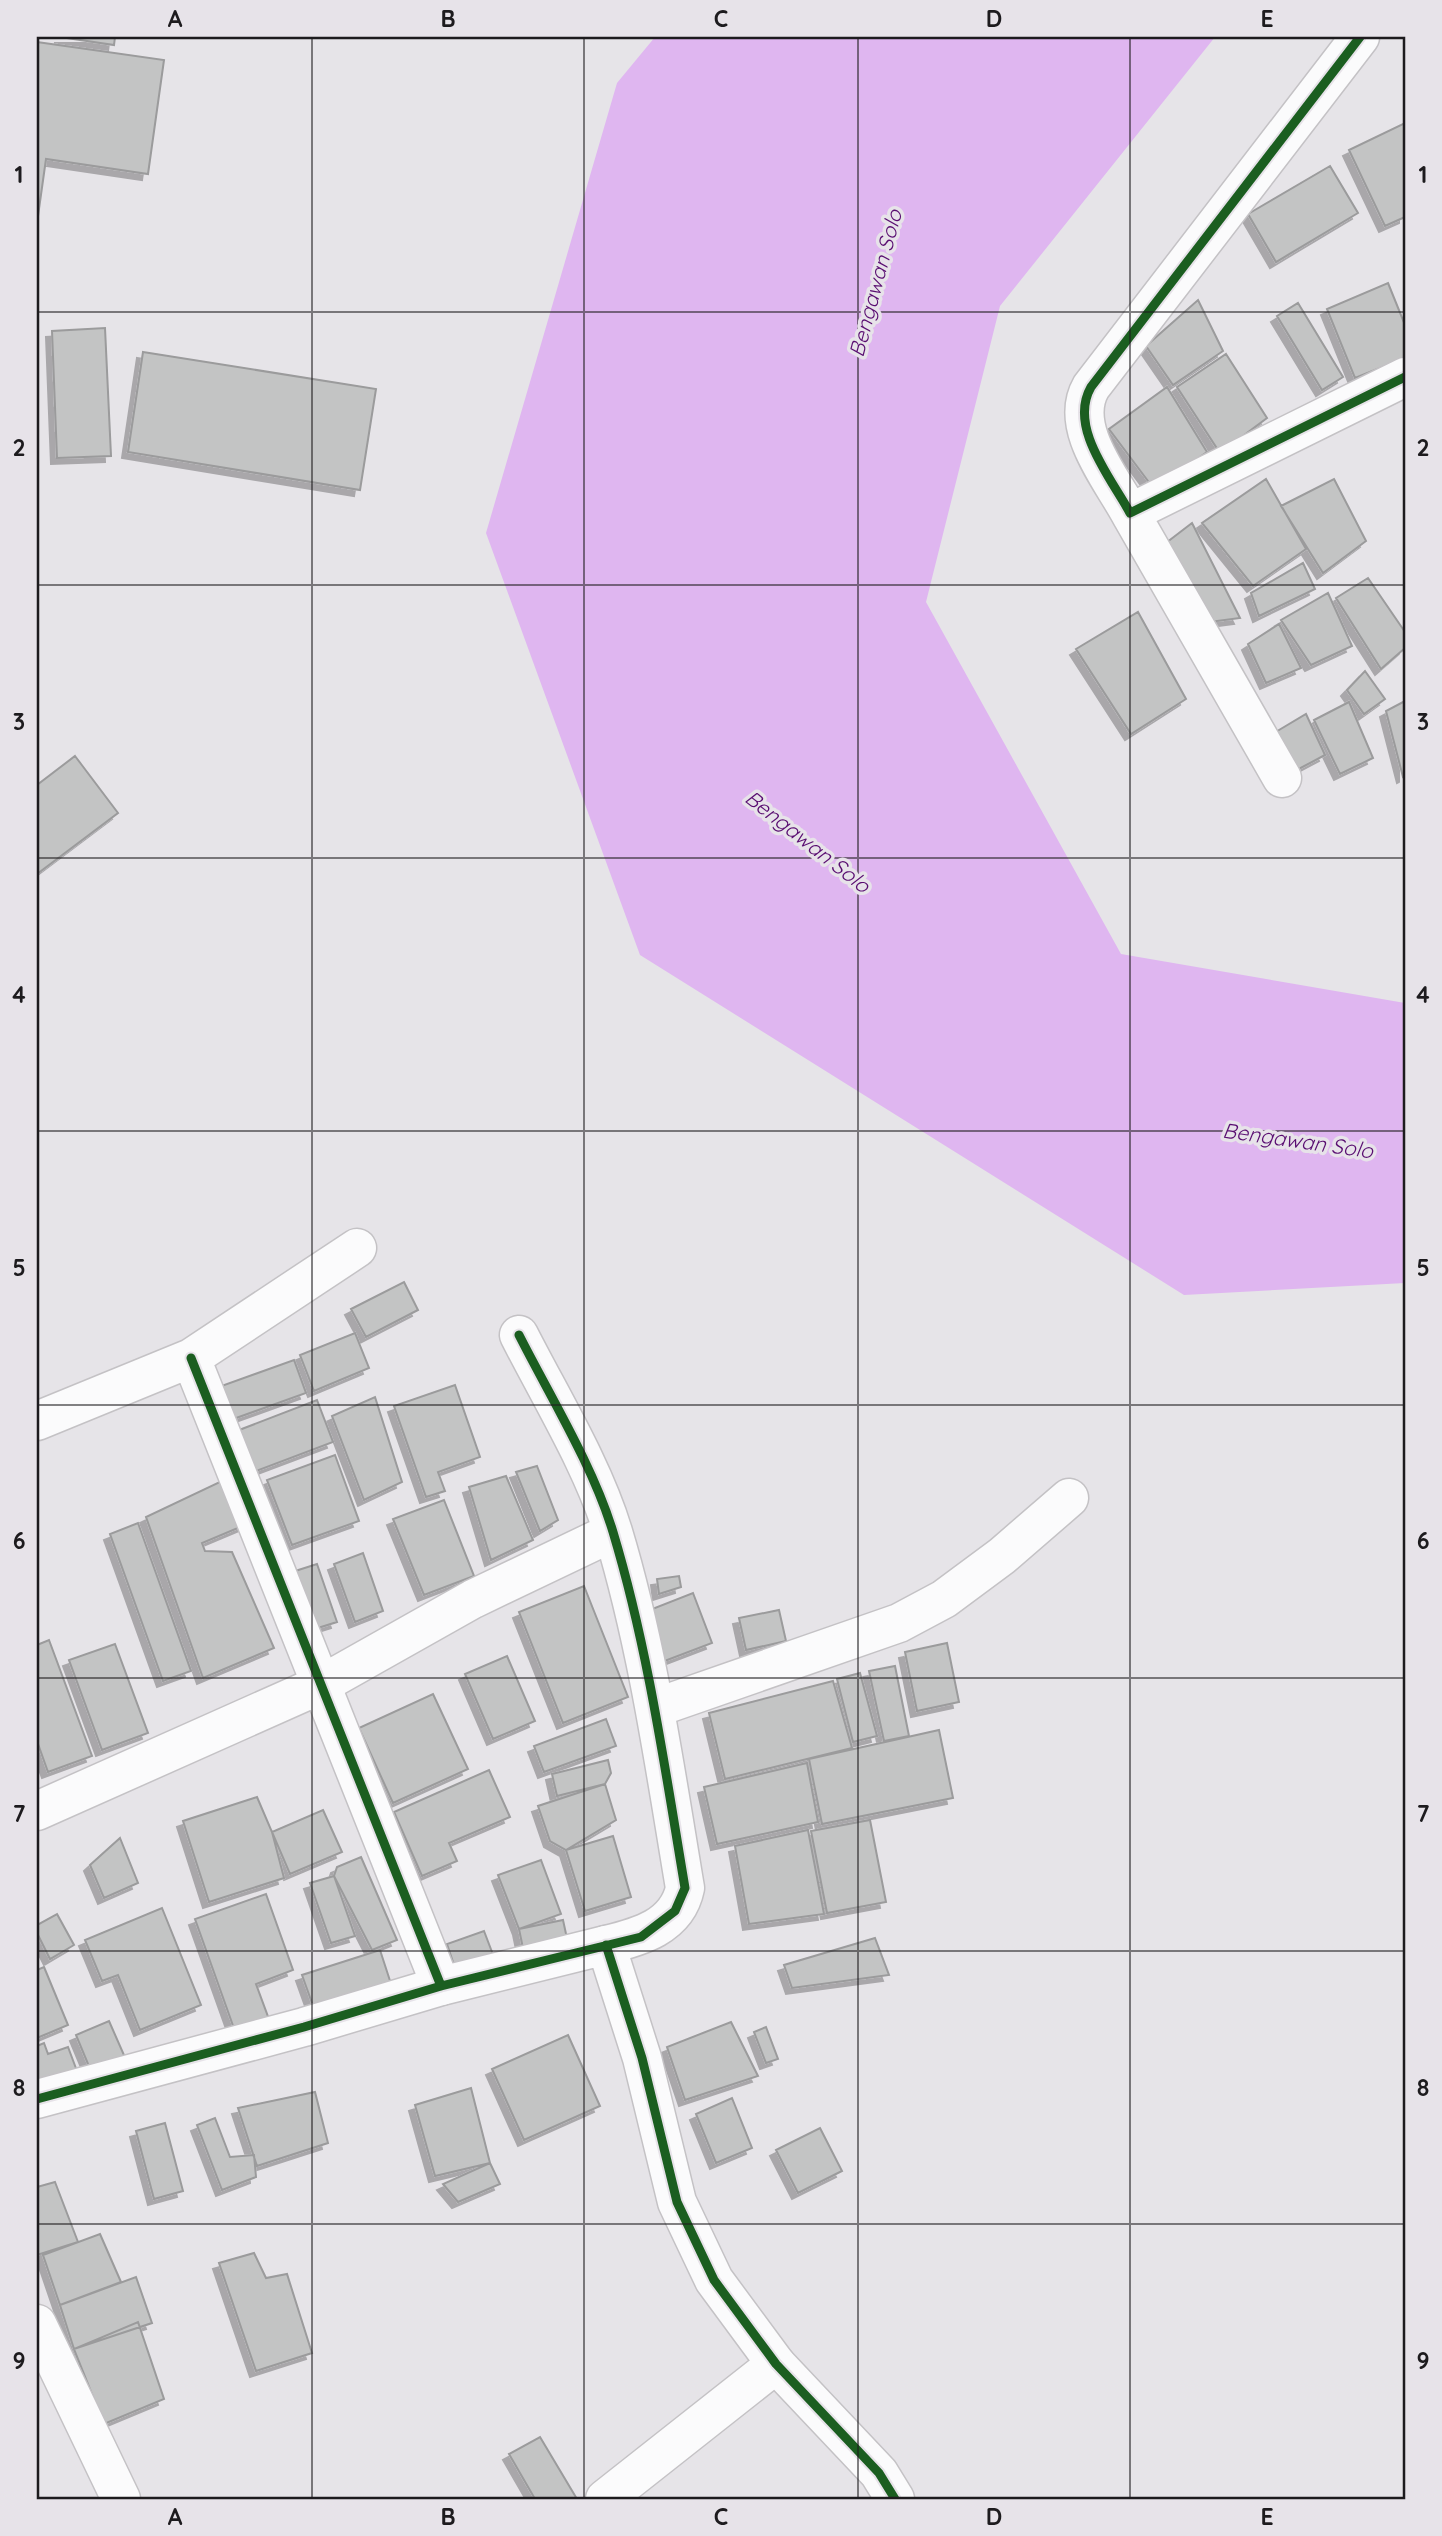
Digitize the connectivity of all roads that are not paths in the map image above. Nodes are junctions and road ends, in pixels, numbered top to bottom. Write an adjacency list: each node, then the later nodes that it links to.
1 (1360, 37): 3 (street)
2 (1405, 377): 3 (street)
3 (1130, 513): 4 (street)
4 (1282, 778)
5 (357, 1248): 7 (street)
6 (519, 1335): 10 (street)
7 (191, 1358): 8 (street); 11 (street)
8 (37, 1422)
9 (1069, 1498): 12 (street)
10 (613, 1532): 11 (street); 12 (street)
11 (322, 1684): 13 (street); 15 (street)
12 (655, 1708): 14 (street)
13 (37, 1811)
14 (606, 1945): 15 (street); 18 (street)
15 (441, 1986): 16 (street)
16 (37, 2099)
17 (37, 2323): 20 (street)
18 (776, 2364): 19 (street); 21 (street)
19 (887, 2486)
20 (121, 2499)
21 (605, 2499)

